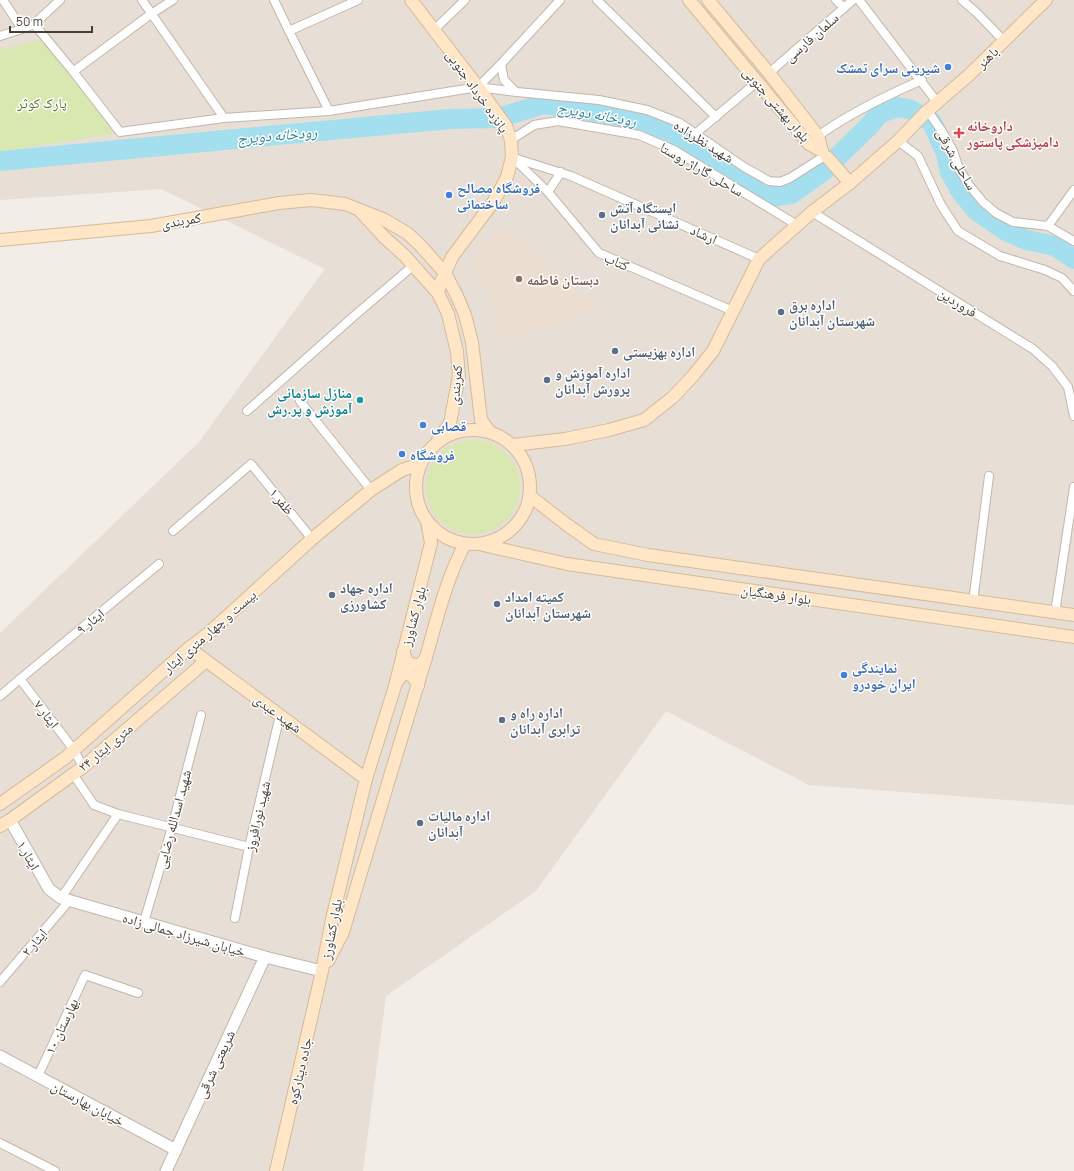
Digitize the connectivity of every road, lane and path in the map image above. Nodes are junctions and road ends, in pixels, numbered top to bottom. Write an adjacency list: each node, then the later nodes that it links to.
1 (3, 0): 21 (street)
2 (60, 0): 20 (street)
3 (142, 0): 19 (street)
4 (172, 0): 19 (street)
5 (274, 0): 23 (street)
6 (358, 0): 23 (street)
7 (411, 0): 22 (main road, پانزده خرداد جنوبی)
8 (465, 0): 22 (street)
9 (560, 0): 26 (street)
10 (597, 0): 36 (street)
11 (689, 0): 30 (main road, بلوار بهشتی جنوبی)
12 (708, 0): 28 (main road, بلوار بهشتی جنوبی)
13 (836, 0): 18 (street)
14 (853, 0): 18 (street, سلمان فارسی)
15 (859, 0): 29 (street)
16 (962, 0): 25 (street)
17 (1046, 0): 25 (main road, باهنر)
18 (844, 8): 28 (street, سلمان فارسی)
19 (151, 14): 27 (street); 37 (street)
20 (34, 24): 21 (street); 27 (street)
21 (22, 29): 24 (street)
22 (434, 30): 31 (main road, پانزده خرداد جنوبی)
23 (289, 31): 34 (street)
24 (0, 36)
25 (1004, 41): 33 (main road, باهنر)
26 (501, 64): 31 (street); 32 (street)
27 (74, 71): 37 (street, شهید نظرزاده)
28 (768, 73): 39 (main road, بلوار بهشتی جنوبی)
29 (922, 80): 33 (street); 39 (street)
30 (757, 82): 36 (street); 42 (main road, بلوار بهشتی جنوبی)
31 (478, 87): 32 (street, شهید نظرزاده); 34 (street, شهید نظرزاده); 40 (main road, پانزده خرداد جنوبی)
32 (517, 92): 38 (street, شهید نظرزاده)
33 (937, 102): 35 (main road, باهنر)
34 (328, 111): 37 (street, شهید نظرزاده)
35 (927, 111): 41 (main road, باهنر); 51 (street, ساحلی شرقی)
36 (716, 117): 38 (street)
37 (224, 118)
38 (695, 134): 42 (street, شهید نظرزاده)
39 (818, 136): 42 (main road, بلوار بهشتی جنوبی)
40 (511, 140): 43 (main road, پانزده خرداد جنوبی); 50 (street, ساحلی گاراژ روستا)
41 (898, 141): 45 (main road, باهنر); 57 (street)
42 (825, 154): 45 (main road)
43 (512, 157): 44 (street, ارشاد); 47 (street, کتاب); 56 (main road, پانزده خرداد جنوبی)
44 (561, 172): 47 (street); 54 (street, ارشاد)
45 (850, 183): 49 (main road, باهنر)
46 (1074, 190): 51 (street)
47 (548, 192): 59 (street, کتاب)
48 (360, 211): 52 (main road, کمربندی); 55 (main road, کمربندی); 56 (main road, کمربندی)
49 (812, 212): 50 (main road, باهنر); 62 (street, فروردین)
50 (797, 225): 54 (main road, باهنر)
51 (1048, 226): 53 (street, ساحلی شرقی)
52 (0, 240)
53 (1074, 241)
54 (759, 258): 59 (main road)
55 (414, 265): 58 (main road, کمربندی); 61 (street)
56 (444, 273): 58 (main road, پانزده خرداد جنوبی); 63 (main road, کمربندی)
57 (1074, 291)
58 (438, 293): 65 (main road, کمربندی)
59 (733, 311): 64 (main road)
60 (300, 400): 69 (street)
61 (247, 411)
62 (1074, 416)
63 (490, 432): 64 (main road); 65 (main road)
64 (513, 445): 70 (main road)
65 (434, 446): 66 (main road)
66 (421, 464): 69 (main road, بیست و چهار متری ایثار); 71 (main road)
67 (989, 476): 77 (street)
68 (1074, 488): 78 (street)
69 (371, 490): 73 (main road, بیست و چهار متری ایثار)
70 (530, 496): 75 (main road); 77 (main road, بلوار فرهنگیان)
71 (427, 521): 74 (main road); 83 (main road, بلوار کشاورز)
72 (173, 530): 73 (street, ظفر ۱)
73 (312, 539): 82 (main road, بیست و چهار متری ایثار)
74 (465, 544): 75 (main road); 84 (main road, بلوار کشاورز)
75 (480, 544): 80 (main road, بلوار فرهنگیان)
76 (159, 564): 86 (street, ایثار ۹)
77 (976, 602): 78 (main road, بلوار فرهنگیان); 80 (main road)
78 (1055, 613): 79 (main road, بلوار فرهنگیان)
79 (1074, 615)
80 (977, 623): 81 (main road, بلوار فرهنگیان)
81 (1074, 637)
82 (189, 648): 85 (main road, شهید عبدی); 92 (main road, بیست و چهار متری ایثار)
83 (404, 652): 84 (main road); 87 (main road, بلوار کشاورز)
84 (426, 658): 88 (main road, بلوار کشاورز)
85 (206, 661): 91 (main road, شهید عبدی); 93 (main road, ۲۴ متری ایثار)
86 (20, 679): 89 (street, ایثار ۹); 92 (street, ایثار ۷)
87 (395, 686): 88 (main road); 94 (main road, بلوار کشاورز)
88 (418, 686): 105 (main road, بلوار کشاورز)
89 (0, 696)
90 (201, 715): 98 (street, شهید اسدالله رضایی)
91 (280, 715): 94 (main road, شهید عبدی); 99 (street, شهید نورافروز)
92 (74, 750): 93 (main road); 93 (main road); 95 (main road, بیست و چهار متری ایثار)
93 (82, 767): 96 (street); 97 (main road, ۲۴ متری ایثار)
94 (366, 779): 105 (main road, بلوار کشاورز)
95 (0, 804)
96 (118, 814): 98 (street); 101 (street, ایثار ۲)
97 (5, 823): 100 (street, ایثار ۱)
98 (172, 827): 99 (street); 103 (street, شهید اسدالله رضایی)
99 (249, 847): 102 (street, شهید نورافروز)
100 (49, 889): 101 (street, خیابان شیرزاد جمالی زاده)
101 (65, 900): 103 (street, خیابان شیرزاد جمالی زاده); 106 (street, ایثار ۲)
102 (235, 918)
103 (144, 922): 104 (street, خیابان شیرزاد جمالی زاده)
104 (265, 957): 105 (street, خیابان شیرزاد جمالی زاده); 111 (street, شریعتی شرقی)
105 (322, 971): 114 (main road, جاده دینارکوه)
106 (0, 982)
107 (138, 992): 109 (street, بهارستان ۱۰)
108 (0, 1056): 109 (street, خیابان بهارستان)
109 (38, 1076): 111 (street, خیابان بهارستان)
110 (0, 1143): 112 (street)
111 (176, 1150): 113 (street, شریعتی شرقی)
112 (55, 1171)
113 (166, 1171)
114 (276, 1171)

